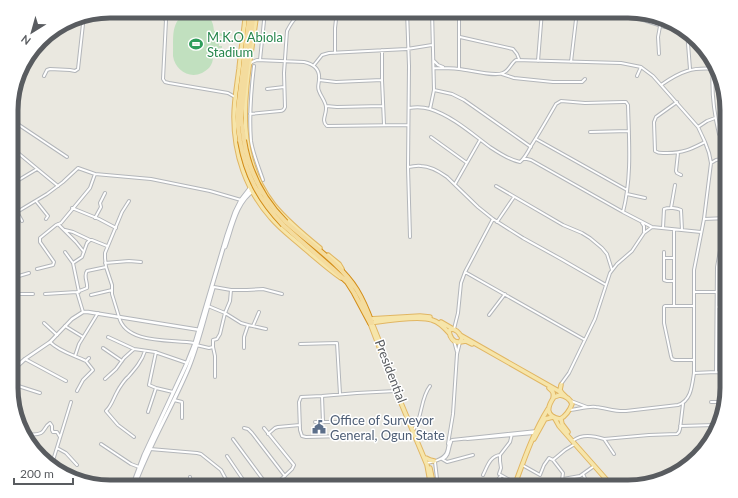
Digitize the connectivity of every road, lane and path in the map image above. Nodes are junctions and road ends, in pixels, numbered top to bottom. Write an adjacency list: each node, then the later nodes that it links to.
1 (163, 18): 53 (street)
2 (245, 18): 52 (main road)
3 (249, 18): 72 (highway)
4 (253, 18): 72 (highway)
5 (256, 18): 25 (main road)
6 (264, 18): 26 (street)
7 (297, 18): 28 (street)
8 (336, 18): 23 (street)
9 (407, 18): 21 (street)
10 (432, 18): 20 (street)
11 (459, 18): 18 (street)
12 (541, 18): 30 (street)
13 (576, 18): 31 (street)
14 (641, 19): 16 (street)
15 (83, 22): 43 (street)
16 (660, 25): 17 (street); 24 (street)
17 (666, 27)
18 (460, 37): 27 (street); 39 (street)
19 (688, 40): 40 (street)
20 (432, 45): 21 (street); 29 (street)
21 (408, 49): 22 (street); 58 (street)
22 (382, 50): 23 (street); 47 (street)
23 (335, 52): 33 (street)
24 (659, 54)
25 (251, 56): 26 (street); 32 (main road)
26 (259, 60): 28 (street); 32 (street)
27 (519, 60): 30 (street); 42 (street)
28 (285, 61): 33 (street); 49 (street)
29 (434, 61): 36 (street); 38 (street)
30 (538, 61): 31 (street)
31 (571, 62): 35 (street)
32 (250, 64): 87 (main road)
33 (314, 65): 46 (street)
34 (254, 66): 60 (street)
35 (641, 67): 44 (street); 48 (street)
36 (434, 68): 38 (street); 51 (street)
37 (709, 68): 40 (street)
38 (448, 69): 39 (street)
39 (459, 69): 42 (street)
40 (690, 70): 48 (street)
41 (712, 73): 61 (street)
42 (502, 74): 45 (street)
43 (44, 76)
44 (637, 76)
45 (586, 79)
46 (319, 80): 47 (street); 56 (street)
47 (382, 80): 57 (street)
48 (661, 85): 55 (street)
49 (284, 87): 50 (street); 60 (street)
50 (267, 89)
51 (434, 90): 59 (street); 74 (street)
52 (236, 92): 53 (street); 54 (main road)
53 (228, 93): 54 (street)
54 (235, 97): 92 (main road)
55 (677, 102): 65 (street); 76 (street)
56 (326, 106): 57 (street); 62 (street)
57 (383, 106): 62 (street)
58 (409, 108): 59 (street); 64 (street)
59 (430, 109): 71 (street)
60 (250, 114): 87 (street)
61 (715, 118): 65 (street); 68 (street)
62 (384, 124): 64 (street)
63 (18, 125): 77 (street)
64 (408, 125): 82 (street)
65 (698, 127): 73 (street)
66 (629, 131): 67 (street); 70 (street); 93 (street)
67 (590, 132)
68 (719, 134)
69 (431, 137): 80 (street)
70 (536, 139): 74 (street); 93 (street)
71 (480, 140): 78 (street); 80 (street)
72 (242, 141): 141 (highway, bridge)
73 (706, 142): 76 (street); 81 (street)
74 (531, 147): 78 (street)
75 (18, 153): 83 (street)
76 (678, 153): 85 (street)
77 (68, 157)
78 (524, 159): 104 (street)
79 (720, 159): 81 (street)
80 (467, 162): 88 (street)
81 (710, 163): 110 (street)
82 (408, 167): 88 (street); 123 (street)
83 (37, 169): 86 (street); 90 (street)
84 (95, 174): 90 (street); 98 (street); 101 (street)
85 (681, 176)
86 (18, 181)
87 (262, 183): 92 (main road); 141 (main road)
88 (455, 184): 109 (street)
89 (675, 185): 102 (street)
90 (58, 186): 99 (street)
91 (496, 186): 96 (street)
92 (251, 190): 98 (main road); 141 (main road); 144 (main road)
93 (627, 190): 95 (street)
94 (106, 193): 106 (street)
95 (627, 194): 97 (street); 104 (street)
96 (514, 197): 112 (street); 137 (street)
97 (645, 198)
98 (241, 200): 172 (main road)
99 (36, 201): 103 (street); 108 (street)
100 (129, 201): 116 (street)
101 (72, 208): 106 (street); 114 (street)
102 (671, 208): 117 (street); 120 (street)
103 (18, 211)
104 (623, 212): 113 (street)
105 (18, 214): 111 (street)
106 (95, 218): 116 (street)
107 (720, 218): 110 (street)
108 (46, 219)
109 (493, 219): 112 (street); 138 (street)
110 (704, 219): 121 (street)
111 (22, 221)
112 (497, 222): 143 (street)
113 (642, 222): 115 (street); 122 (street)
114 (58, 224): 118 (street); 136 (street)
115 (652, 227): 117 (street); 122 (street)
116 (116, 228): 125 (street)
117 (663, 228): 119 (street)
118 (64, 230): 124 (street); 128 (street)
119 (674, 230): 120 (street); 131 (street)
120 (682, 230): 121 (street)
121 (701, 232): 148 (street)
122 (644, 233): 137 (street)
123 (410, 237)
124 (90, 240): 125 (street); 128 (street)
125 (108, 246): 133 (street)
126 (720, 250): 149 (street)
127 (65, 252): 134 (street)
128 (84, 252): 134 (street)
129 (664, 252): 130 (street)
130 (664, 258): 131 (street); 142 (street)
131 (673, 258): 142 (street)
132 (141, 262): 133 (street)
133 (105, 263): 135 (street)
134 (73, 264): 147 (street)
135 (106, 267): 145 (street); 147 (street)
136 (37, 269)
137 (612, 270): 143 (street)
138 (465, 272): 154 (street); 174 (street)
139 (29, 273): 140 (street)
140 (18, 276)
141 (348, 281): 167 (highway)
142 (674, 281): 157 (street)
143 (606, 285): 180 (street)
144 (214, 287): 146 (street); 156 (main road)
145 (112, 290): 155 (street); 166 (street)
146 (231, 290): 153 (street); 164 (street)
147 (78, 292): 152 (street); 161 (street)
148 (694, 292): 149 (street); 158 (street)
149 (716, 292): 159 (street)
150 (18, 294): 151 (street)
151 (33, 294)
152 (45, 294)
153 (282, 294)
154 (504, 294): 165 (street); 180 (street)
155 (92, 295)
156 (208, 306): 164 (street); 172 (main road)
157 (674, 306): 158 (street); 196 (street)
158 (694, 306): 196 (street)
159 (717, 307): 160 (street); 201 (street)
160 (720, 307)
161 (83, 312): 163 (street); 170 (street)
162 (259, 312): 171 (street)
163 (98, 313): 166 (street); 178 (street)
164 (225, 313): 169 (street); 186 (street)
165 (489, 315)
166 (119, 317): 172 (street); 184 (street)
167 (370, 321): 174 (main road); 175 (main road); 212 (main road)
168 (44, 323): 176 (street)
169 (248, 325): 171 (street); 188 (street)
170 (65, 326): 176 (street); 178 (street)
171 (253, 326): 173 (street)
172 (200, 329): 184 (main road)
173 (266, 329)
174 (454, 329): 175 (main road); 177 (main road)
175 (449, 333): 181 (main road)
176 (57, 335): 182 (street)
177 (460, 335): 183 (main road); 213 (main road)
178 (83, 337): 193 (street)
179 (108, 337): 189 (street)
180 (585, 340): 207 (street)
181 (454, 341): 183 (main road); 192 (street)
182 (50, 342): 193 (street); 195 (street)
183 (460, 342): 192 (street); 219 (main road)
184 (196, 344): 186 (street); 199 (main road); 220 (main road)
185 (300, 344): 216 (street)
186 (213, 347): 204 (street)
187 (103, 348): 198 (street)
188 (244, 348)
189 (134, 349): 190 (street); 198 (street)
190 (145, 351): 191 (street); 247 (street)
191 (156, 352): 199 (street); 210 (street)
192 (457, 354): 253 (street)
193 (75, 356): 197 (street)
194 (89, 358): 197 (street)
195 (25, 359): 200 (street); 206 (street)
196 (694, 360): 202 (street)
197 (86, 361): 211 (street)
198 (122, 361): 205 (street)
199 (187, 363): 215 (main road)
200 (18, 365)
201 (716, 372): 202 (street); 203 (street)
202 (694, 373): 225 (street)
203 (720, 373)
204 (215, 377)
205 (105, 380)
206 (66, 381)
207 (561, 385): 213 (main road)
208 (18, 386): 214 (street)
209 (430, 386): 241 (street)
210 (156, 388): 215 (street); 229 (street)
211 (77, 391)
212 (397, 391): 216 (street); 241 (main road, Presidential); 266 (main road)
213 (560, 392): 218 (main road); 219 (street)
214 (40, 393)
215 (174, 393): 255 (main road)
216 (340, 394): 217 (street)
217 (322, 396): 234 (street); 236 (street)
218 (566, 397): 219 (main road); 221 (main road)
219 (554, 398): 227 (main road)
220 (173, 400): 231 (street); 255 (main road)
221 (570, 400): 226 (street); 228 (main road)
222 (71, 402): 250 (street)
223 (711, 402): 224 (street)
224 (719, 402)
225 (683, 404): 226 (street); 238 (street)
226 (582, 407): 228 (street)
227 (548, 409): 230 (main road); 242 (main road)
228 (569, 410): 232 (main road)
229 (148, 412)
230 (553, 417): 232 (main road); 242 (main road); 251 (main road)
231 (182, 418)
232 (561, 419): 251 (main road)
233 (315, 422): 234 (street)
234 (323, 422): 235 (street)
235 (337, 422)
236 (300, 425): 244 (street); 246 (street)
237 (711, 425): 238 (street)
238 (680, 426): 249 (street)
239 (244, 428): 272 (street)
240 (264, 428): 244 (street)
241 (414, 429): 260 (main road, Presidential)
242 (536, 432): 245 (street); 268 (main road); 286 (main road)
243 (31, 434): 250 (street)
244 (268, 434): 272 (street)
245 (512, 434): 253 (street); 258 (street); 261 (street)
246 (344, 436)
247 (134, 437)
248 (233, 439): 280 (street)
249 (604, 439): 251 (street); 256 (street)
250 (59, 441): 254 (street)
251 (574, 442): 263 (street); 269 (main road); 290 (main road)
252 (101, 444): 265 (street)
253 (448, 445): 264 (street)
254 (57, 448): 262 (street); 267 (street)
255 (148, 448): 265 (main road); 278 (street)
256 (614, 454)
257 (473, 455): 261 (street)
258 (500, 455): 271 (street); 273 (street)
259 (227, 456): 279 (street)
260 (426, 458): 264 (main road); 266 (main road, Presidential)
261 (442, 459): 264 (street)
262 (53, 460)
263 (553, 460): 268 (street); 275 (street)
264 (434, 462): 266 (main road); 283 (street)
265 (141, 464): 276 (main road)
266 (428, 464): 282 (main road, Presidential)
267 (77, 465)
268 (524, 466): 287 (main road)
269 (594, 466): 270 (street); 289 (main road)
270 (583, 474): 275 (street); 288 (street)
271 (483, 475)
272 (286, 476): 281 (street)
273 (501, 476): 284 (street); 285 (street)
274 (190, 477): 277 (street)
275 (562, 479)
276 (135, 480)
277 (190, 480)
278 (226, 480)
279 (243, 480)
280 (263, 480)
281 (281, 480)
282 (431, 480)
283 (437, 480)
284 (497, 480)
285 (507, 480)
286 (517, 480)
287 (518, 480)
288 (586, 480)
289 (607, 480)
290 (610, 480)

